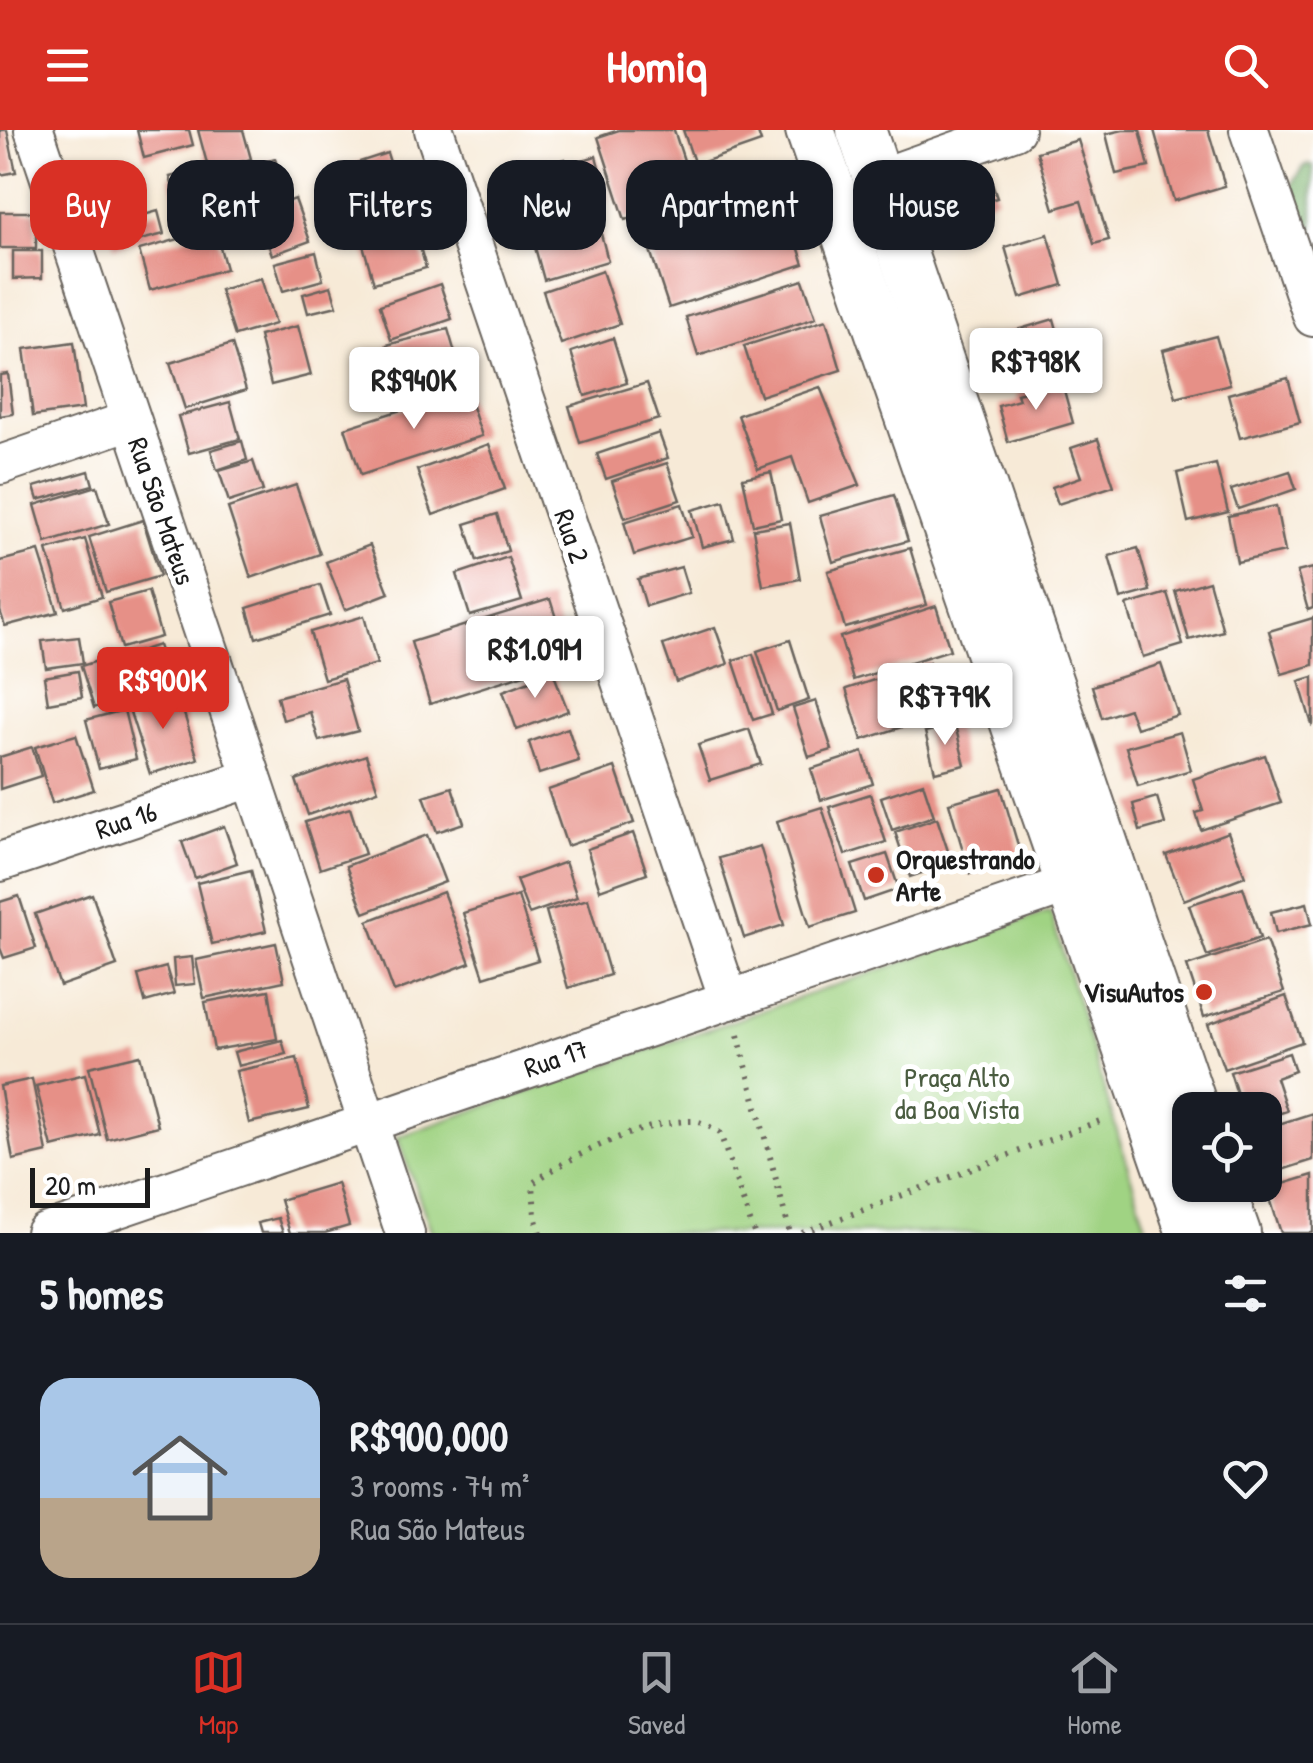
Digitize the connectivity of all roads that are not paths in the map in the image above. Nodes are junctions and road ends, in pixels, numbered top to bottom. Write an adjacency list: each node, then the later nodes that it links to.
1 (34, 130): 11 (street, Rua São Mateus)
2 (434, 130): 16 (street, Rua 2)
3 (810, 130): 15 (street)
4 (861, 130): 7 (street)
5 (1015, 130): 8 (street)
6 (1249, 130): 10 (street)
7 (871, 160)
8 (931, 160)
9 (902, 250): 17 (street)
10 (1313, 317)
11 (131, 420): 12 (street); 13 (street, Rua São Mateus)
12 (0, 465)
13 (252, 778): 14 (street, Rua 16); 18 (street, Rua São Mateus)
14 (0, 862)
15 (1068, 884): 16 (street, Rua 17); 22 (street)
16 (729, 1000): 18 (street, Rua 17)
17 (1188, 1092)
18 (368, 1123): 20 (street, Rua 17); 21 (street, Rua São Mateus)
19 (1226, 1202): 23 (street)
20 (44, 1233)
21 (405, 1233)
22 (1191, 1233)
23 (1236, 1233)

